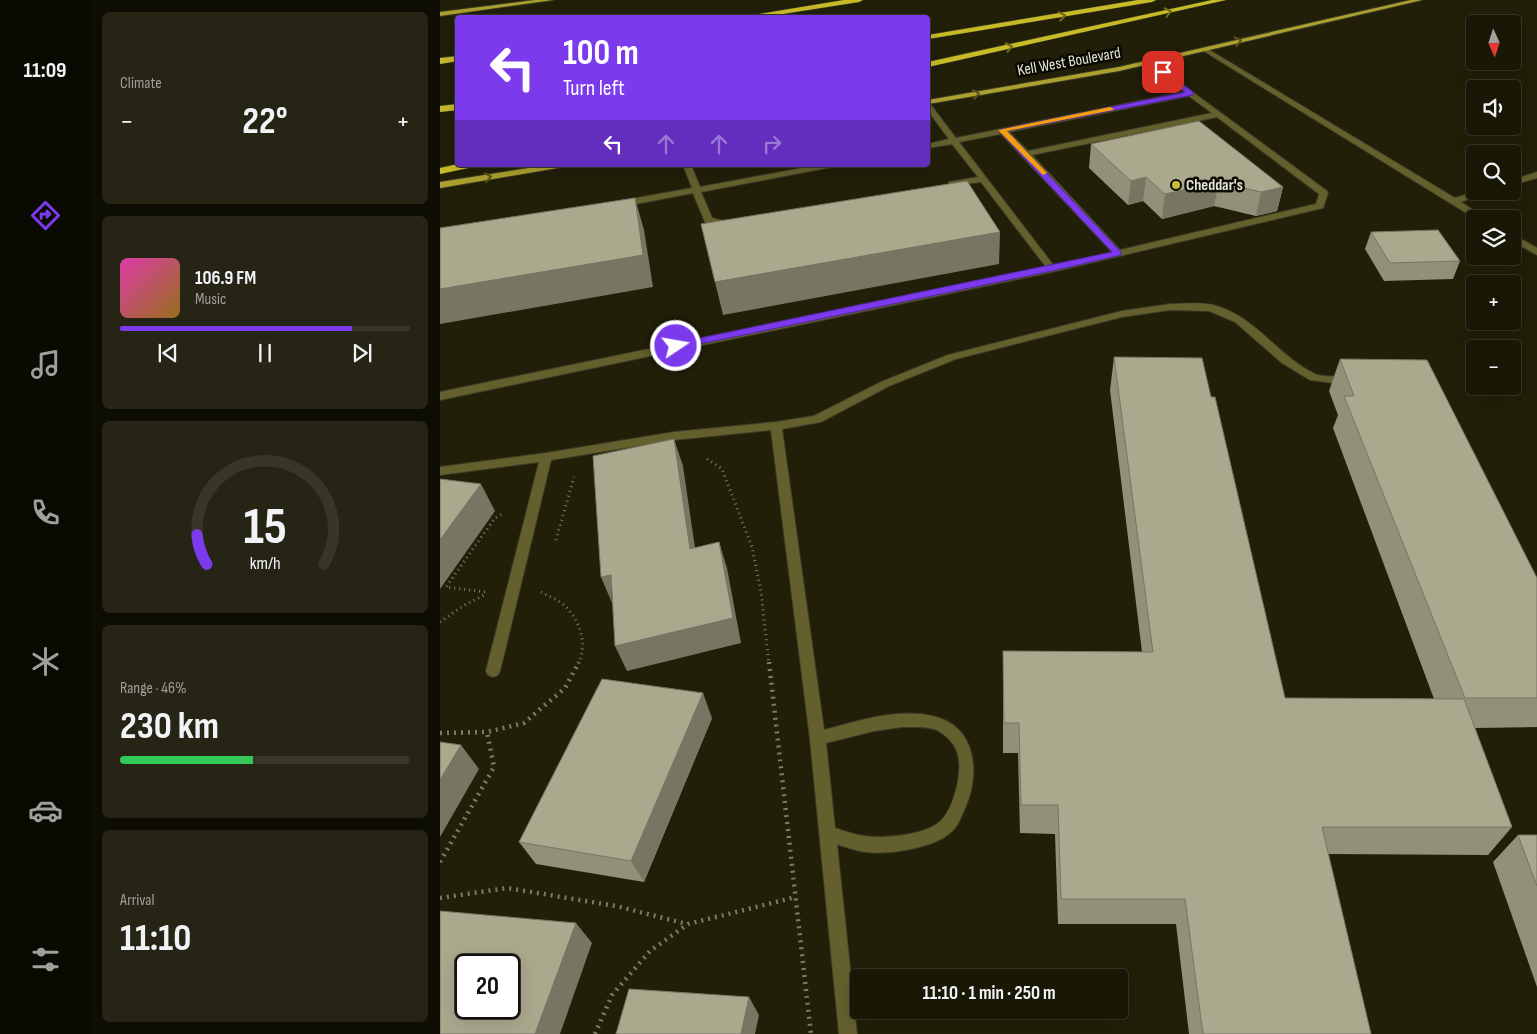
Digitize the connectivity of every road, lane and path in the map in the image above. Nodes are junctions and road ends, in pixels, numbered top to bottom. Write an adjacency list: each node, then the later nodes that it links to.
1 (550, 0): 6 (main road)
2 (859, 0): 7 (highway)
3 (1152, 0): 8 (highway, one-way to 3)
4 (1222, 0): 13 (highway, one-way to 4)
5 (1419, 0): 9 (main road, Kell West Boulevard, one-way to 5)
6 (440, 14)
7 (759, 15)
8 (930, 37)
9 (1204, 49): 12 (main road, Kell West Boulevard); 36 (street)
10 (455, 58): 11 (highway)
11 (440, 61)
12 (1149, 62): 14 (street); 15 (main road, Kell West Boulevard, one-way to 12)
13 (930, 64)
14 (1191, 93): 19 (street); 20 (street)
15 (930, 102)
16 (455, 107): 17 (highway)
17 (440, 109)
18 (930, 110): 21 (street)
19 (1219, 114): 23 (street); 42 (street)
20 (1002, 130): 21 (street); 23 (street)
21 (953, 142): 22 (street); 30 (street)
22 (930, 146)
23 (1026, 154): 42 (street)
24 (459, 167): 28 (highway)
25 (551, 167): 32 (main road, one-way to 25)
26 (688, 167): 34 (street)
27 (822, 167): 34 (street)
28 (440, 171)
29 (1537, 175): 31 (street)
30 (983, 179): 33 (street); 43 (street)
31 (1521, 180)
32 (440, 185)
33 (943, 186)
34 (697, 191): 37 (street); 39 (street)
35 (1466, 197): 36 (street)
36 (1454, 201): 38 (street)
37 (611, 206)
38 (1468, 210)
39 (737, 224)
40 (1521, 242): 41 (street)
41 (1537, 252)
42 (1118, 253): 43 (street)
43 (1052, 269): 45 (street)
44 (1352, 382): 46 (street)
45 (440, 396)
46 (776, 426): 48 (street); 58 (street)
47 (702, 455): 61 (path)
48 (546, 457): 49 (street); 55 (street)
49 (440, 471)
50 (576, 471): 52 (path)
51 (508, 511): 54 (path)
52 (554, 546)
53 (544, 584): 56 (path)
54 (440, 622)
55 (493, 671)
56 (487, 732): 57 (path); 60 (path)
57 (440, 733)
58 (818, 739): 59 (street); 59 (street)
59 (828, 834): 66 (street)
60 (440, 862)
61 (796, 897): 63 (path); 65 (path)
62 (440, 898): 63 (path)
63 (688, 924): 64 (path)
64 (596, 1034)
65 (811, 1034)
66 (848, 1034)

